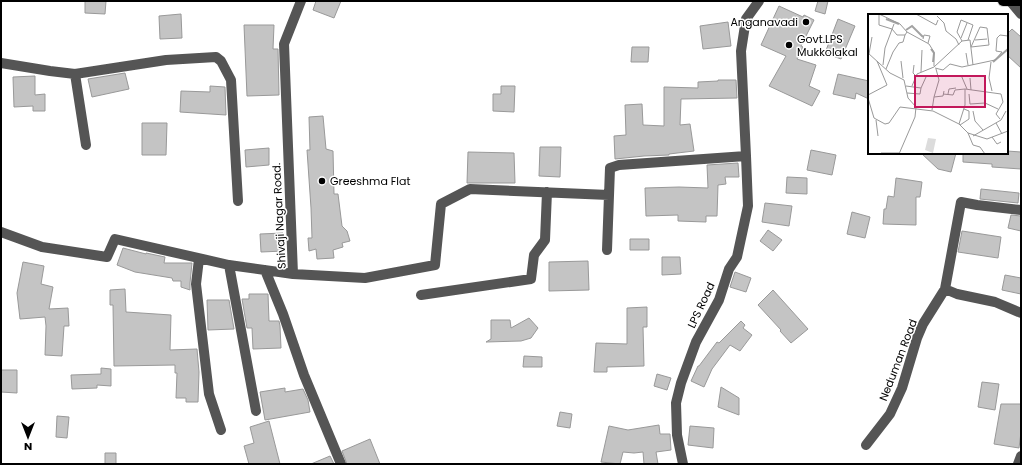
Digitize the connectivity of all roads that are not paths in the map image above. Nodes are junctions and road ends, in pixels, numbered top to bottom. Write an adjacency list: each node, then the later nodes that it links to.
1 (301, 1): 18 (street, Shivaji Nagar Road.)
2 (759, 1): 8 (street, LPS Road)
3 (1011, 1): 4 (street)
4 (1021, 14)
5 (1, 63): 6 (street)
6 (75, 74): 7 (street); 11 (street)
7 (86, 146)
8 (746, 156): 10 (street); 27 (street, LPS Road)
9 (547, 192): 10 (street, Shivaji Nagar Road.); 18 (street, Shivaji Nagar Road.); 20 (street)
10 (610, 195): 14 (street)
11 (238, 201)
12 (1021, 210): 19 (street)
13 (1, 232): 15 (street)
14 (607, 250)
15 (199, 259): 16 (street); 23 (street)
16 (229, 265): 17 (street); 22 (street)
17 (265, 270): 18 (street); 26 (street)
18 (293, 274)
19 (945, 289): 21 (street); 24 (street, Neduman Road)
20 (421, 295)
21 (1021, 312)
22 (256, 411)
23 (221, 430)
24 (866, 445)
25 (1021, 456): 28 (street)
26 (341, 464)
27 (683, 464)
28 (1018, 464)

